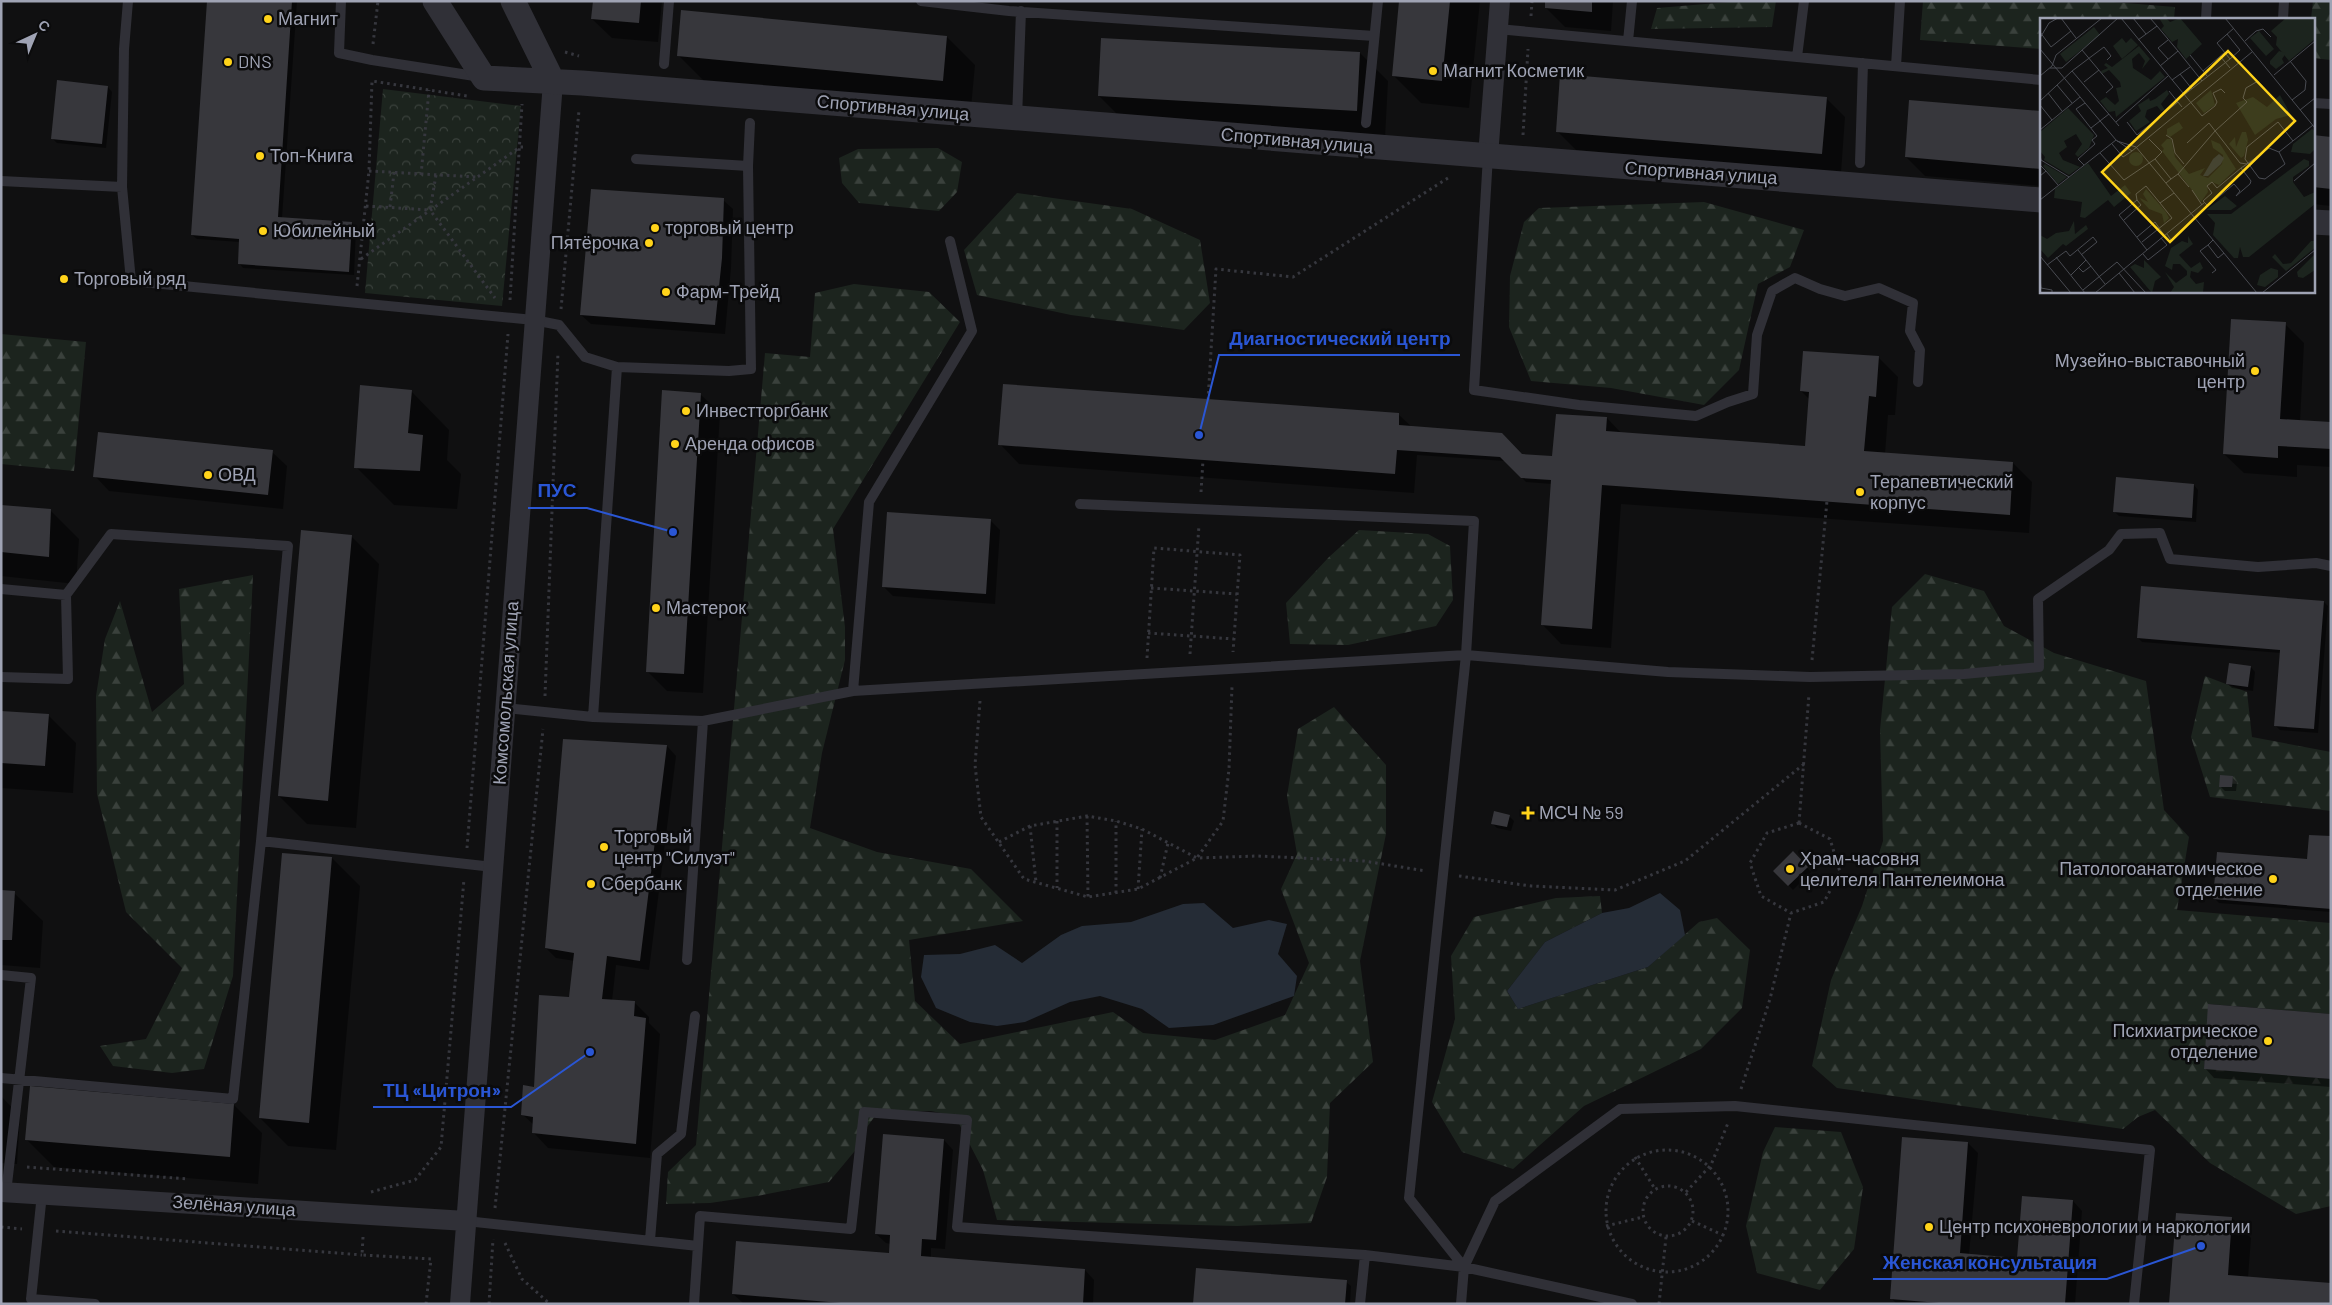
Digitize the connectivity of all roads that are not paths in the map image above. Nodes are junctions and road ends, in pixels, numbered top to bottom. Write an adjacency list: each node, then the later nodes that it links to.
1 (128, 1): 37 (lane)
2 (341, 1): 26 (lane)
3 (435, 1): 26 (street)
4 (512, 1): 25 (street)
5 (669, 1): 22 (lane)
6 (921, 1): 14 (lane)
7 (1378, 1): 18 (lane)
8 (1500, 1): 17 (street)
9 (1632, 1): 19 (lane)
10 (1804, 1): 20 (lane)
11 (1900, 1): 23 (lane)
12 (2207, 1): 15 (lane)
13 (2284, 1): 16 (lane)
14 (1022, 11): 18 (lane); 29 (lane)
15 (2206, 18)
16 (2283, 18)
17 (1498, 29): 19 (lane); 32 (street)
18 (1374, 36): 31 (lane)
19 (1628, 42): 20 (lane)
20 (1797, 57): 21 (lane)
21 (1863, 63): 23 (lane); 34 (lane)
22 (664, 64)
23 (1896, 66): 24 (lane)
24 (2040, 80)
25 (553, 82): 26 (street); 29 (street, Спортивная улица); 42 (street, Комсомольская улица)
26 (480, 87)
27 (2314, 103): 28 (lane)
28 (2331, 104)
29 (1016, 118): 32 (street, Спортивная улица)
30 (750, 123): 35 (lane)
31 (1366, 123)
32 (1488, 156): 38 (street, Спортивная улица); 44 (lane)
33 (636, 158): 35 (lane)
34 (1860, 162)
35 (748, 166): 43 (lane)
36 (1, 181): 37 (lane)
37 (122, 187): 42 (lane)
38 (2040, 200)
39 (2314, 222): 40 (street)
40 (2331, 223)
41 (950, 241): 51 (lane)
42 (534, 320): 43 (lane); 52 (street, Комсомольская улица)
43 (617, 367): 53 (lane)
44 (1918, 382)
45 (1080, 504): 49 (lane)
46 (2331, 566): 49 (lane)
47 (1, 589): 48 (lane)
48 (66, 595): 50 (lane); 55 (lane)
49 (1466, 654): 51 (lane); 68 (lane)
50 (1, 677)
51 (853, 691): 54 (lane)
52 (505, 708): 53 (lane); 56 (street, Комсомольская улица)
53 (593, 717): 54 (lane)
54 (703, 721): 57 (lane)
55 (261, 841): 56 (lane); 61 (lane)
56 (493, 867): 64 (street, Комсомольская улица)
57 (687, 960)
58 (1, 975): 61 (lane)
59 (695, 1016): 65 (lane)
60 (1, 1078): 61 (lane)
61 (20, 1080): 62 (lane)
62 (4, 1193): 63 (street, Зелёная улица)
63 (42, 1194): 64 (street, Зелёная улица); 69 (lane)
64 (466, 1221): 65 (lane); 70 (street, Комсомольская улица)
65 (650, 1240): 66 (lane)
66 (698, 1246): 67 (lane); 71 (lane)
67 (1365, 1255): 68 (lane); 72 (lane)
68 (1464, 1267): 73 (lane); 74 (lane); 75 (lane)
69 (96, 1304)
70 (460, 1304)
71 (694, 1304)
72 (1360, 1304)
73 (1461, 1304)
74 (1632, 1304)
75 (2134, 1304)

